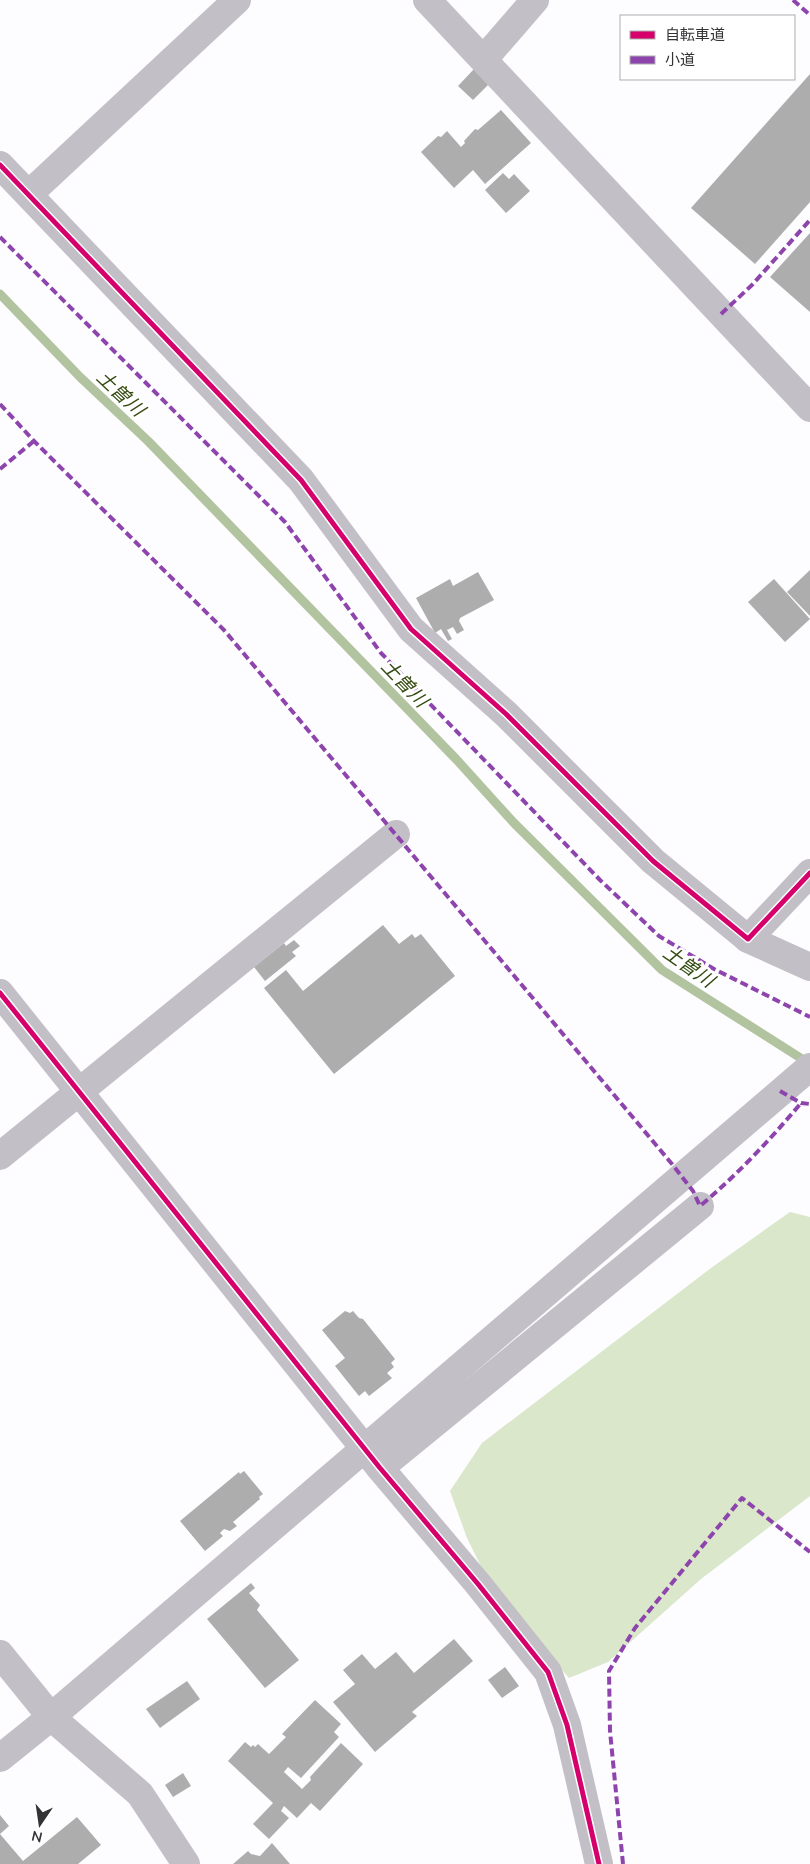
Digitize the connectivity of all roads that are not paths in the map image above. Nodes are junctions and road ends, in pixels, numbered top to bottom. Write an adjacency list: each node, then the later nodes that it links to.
1 (237, 0): 6 (street)
2 (427, 0): 4 (street)
3 (535, 0): 4 (street)
4 (484, 59): 7 (street)
5 (0, 165): 6 (street)
6 (29, 194): 10 (street)
7 (807, 398)
8 (396, 834): 14 (street)
9 (810, 873): 10 (street)
10 (748, 939): 11 (street)
11 (810, 967)
12 (0, 993): 14 (street)
13 (801, 1074): 17 (street)
14 (79, 1090): 15 (street); 17 (street)
15 (0, 1156)
16 (700, 1206): 17 (street)
17 (372, 1458): 19 (street); 22 (street)
18 (0, 1654): 19 (street)
19 (51, 1716): 20 (street); 21 (street)
20 (0, 1758)
21 (186, 1864)
22 (599, 1864)

